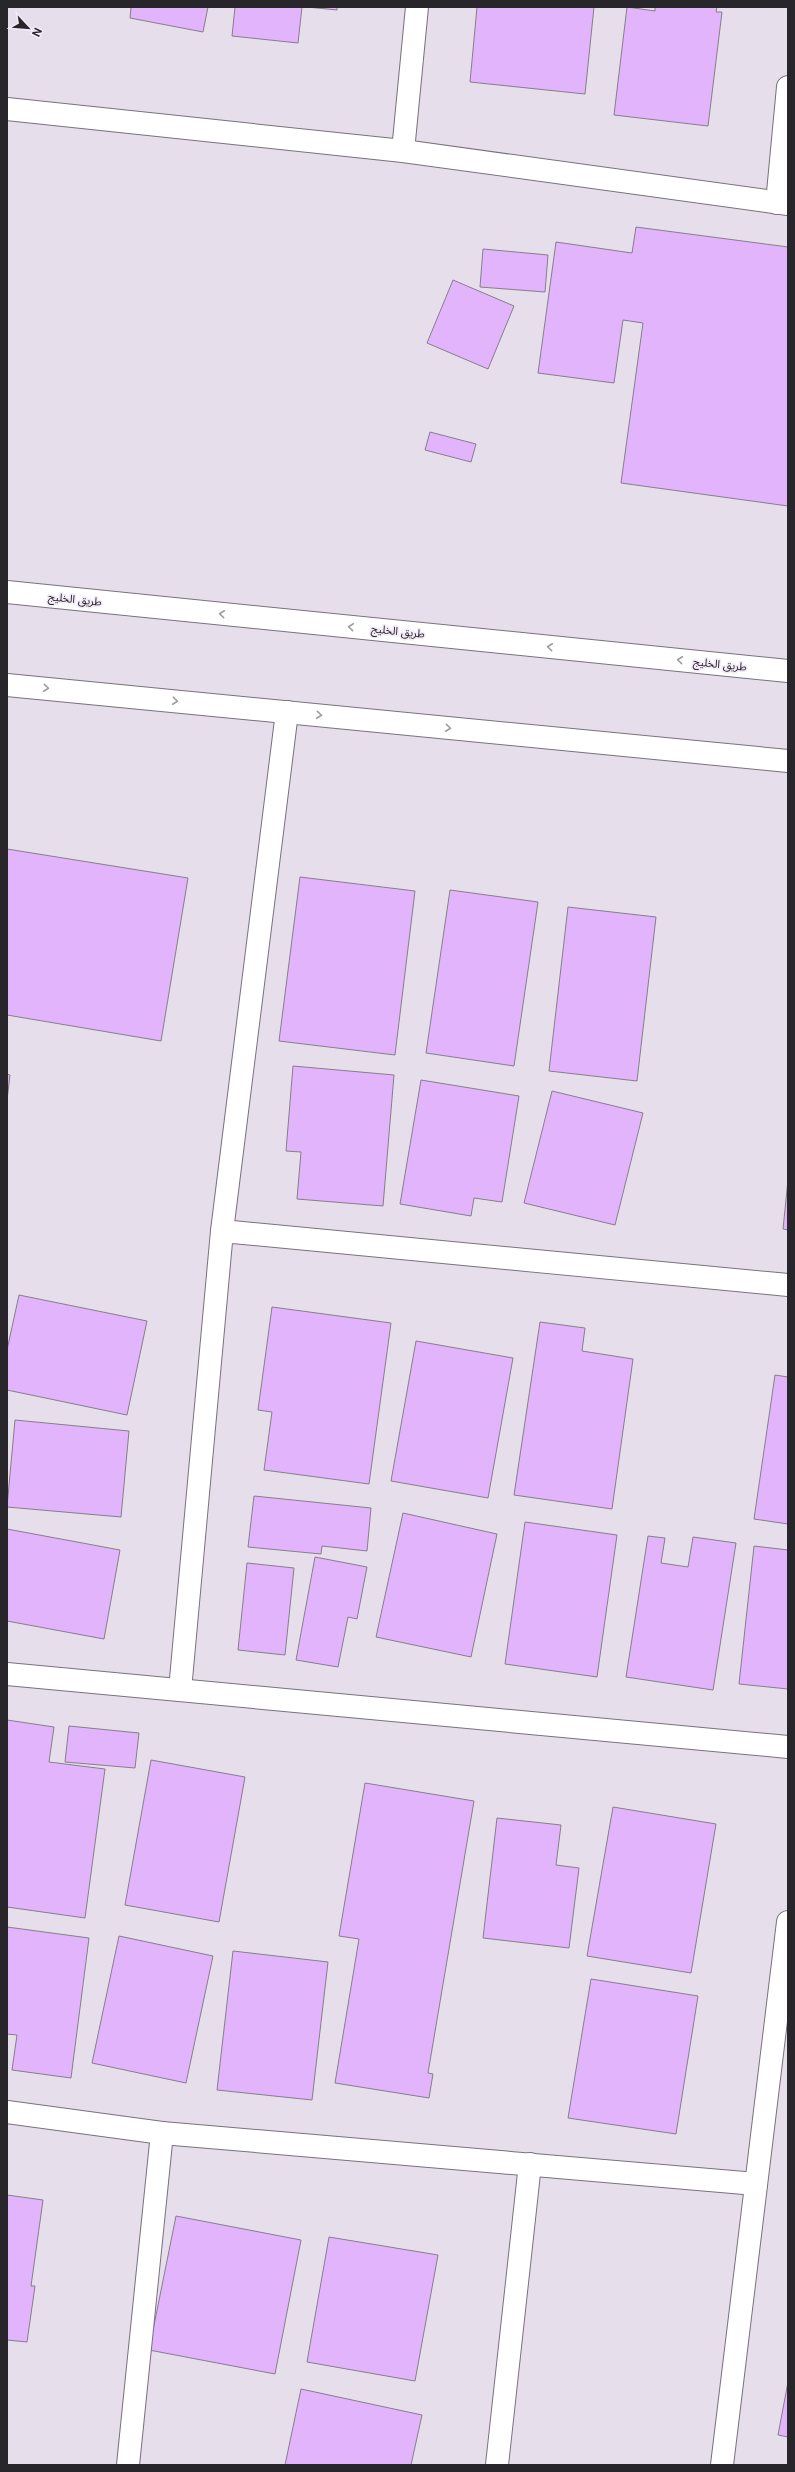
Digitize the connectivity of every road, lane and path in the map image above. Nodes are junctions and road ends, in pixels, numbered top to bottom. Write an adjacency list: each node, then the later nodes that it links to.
1 (417, 7): 4 (street)
2 (788, 87): 5 (street)
3 (7, 109): 4 (street)
4 (403, 150): 5 (street)
5 (783, 204)
6 (7, 592): 7 (street, طريق الخليج, one-way to 6)
7 (788, 671)
8 (7, 685): 9 (street, one-way to 9)
9 (287, 712): 10 (street, one-way to 10); 11 (street)
10 (788, 760)
11 (222, 1231): 12 (street); 14 (street)
12 (788, 1285)
13 (7, 1674): 14 (street)
14 (180, 1690): 15 (street)
15 (788, 1747)
16 (788, 1922): 20 (street)
17 (7, 2112): 18 (street)
18 (162, 2133): 19 (street); 21 (street)
19 (530, 2164): 20 (street); 22 (street)
20 (756, 2184): 23 (street)
21 (128, 2465)
22 (497, 2465)
23 (722, 2465)

